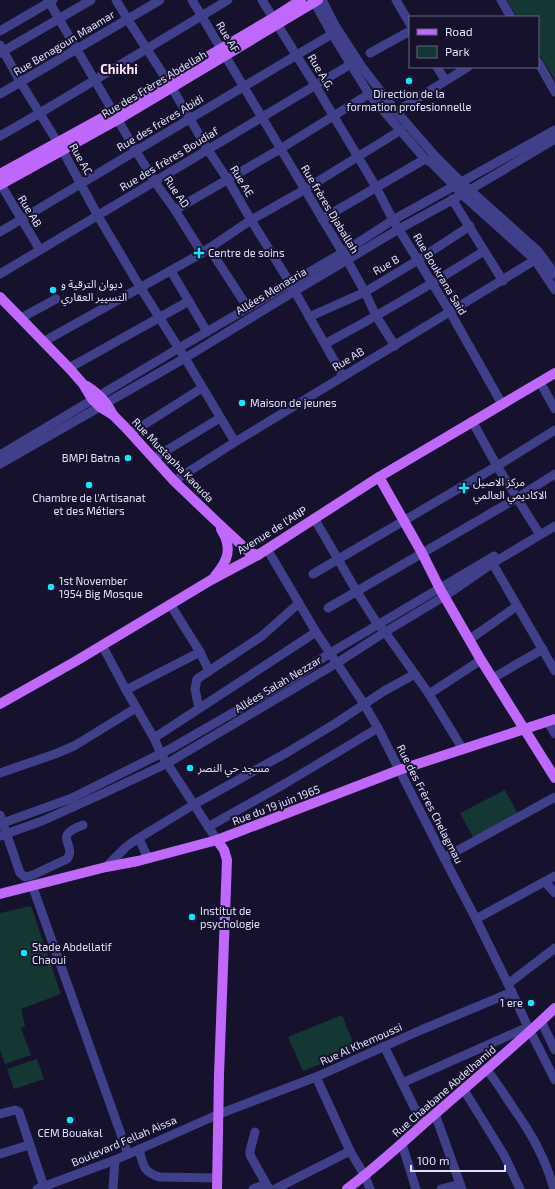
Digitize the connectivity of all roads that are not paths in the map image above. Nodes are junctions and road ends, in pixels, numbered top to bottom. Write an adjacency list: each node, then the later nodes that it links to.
1 (91, 0): 14 (street)
2 (116, 0): 15 (street, Rue AE)
3 (160, 0): 15 (street, Rue Benagoun Maamar)
4 (192, 0): 12 (street, Rue AF)
5 (228, 0): 12 (street)
6 (262, 0): 16 (street, Rue A.G.)
7 (301, 0): 16 (main road, Rue des Frères Abdellah)
8 (317, 0): 16 (main road, Rue des Frères Abdellah); 20 (street); 60 (street)
9 (396, 0): 17 (street)
10 (501, 0): 13 (street)
11 (50, 1): 14 (street, Rue AD); 18 (street)
12 (201, 16): 21 (street); 24 (street, Rue AF)
13 (510, 16)
14 (59, 19): 22 (street); 23 (street, Rue AD)
15 (128, 20): 21 (street, Rue AE); 23 (street, Rue Benagoun Maamar)
16 (276, 22): 24 (main road, Rue des Frères Abdellah); 26 (street, Rue A.G.)
17 (409, 22)
18 (0, 31)
19 (409, 32): 25 (street)
20 (332, 34): 26 (street, Rue des frères Abidi); 27 (street)
21 (148, 49): 31 (street); 34 (street, Rue AE)
22 (1, 50): 33 (street, Rue AC)
23 (77, 50): 31 (street, Rue AD); 33 (street, Rue Benagoun Maamar)
24 (223, 52): 34 (main road, Rue des Frères Abdellah); 36 (street, Rue AF)
25 (370, 53)
26 (297, 55): 35 (street, Rue A.G.); 36 (street, Rue des frères Abidi)
27 (350, 64): 35 (street, Rue des frères Boudiaf); 39 (street)
28 (539, 64): 37 (street)
29 (438, 68): 32 (street)
30 (466, 68): 32 (street)
31 (95, 80): 41 (street); 42 (street, Rue AD)
32 (445, 80): 40 (street)
33 (21, 83): 38 (street, Rue Benagoun Maamar); 41 (street, Rue AC)
34 (169, 84): 42 (main road, Rue des Frères Abdellah); 45 (street, Rue AE)
35 (315, 85): 43 (street, Rue A.G.); 44 (street, Rue des frères Boudiaf)
36 (243, 86): 44 (street, Rue frères Djaballah); 45 (street, Rue des frères Abidi)
37 (555, 92)
38 (0, 94)
39 (370, 94): 43 (street); 46 (street)
40 (404, 106)
41 (40, 113): 48 (street); 50 (street, Rue AC)
42 (116, 116): 50 (main road, Rue des Frères Abdellah); 53 (street, Rue AD)
43 (333, 117): 51 (street); 54 (street, Rue A.G.)
44 (262, 118): 51 (street, Rue frères Djaballah); 52 (street, Rue des frères Boudiaf)
45 (190, 119): 52 (street, Rue AE); 53 (street, Rue des frères Abidi)
46 (402, 130): 54 (street); 55 (street)
47 (555, 130): 60 (street)
48 (0, 136)
49 (555, 139): 63 (street)
50 (60, 147): 57 (main road, Rue des Frères Abdellah); 59 (street, Rue AC)
51 (280, 149): 56 (street); 62 (street, Rue frères Djaballah)
52 (208, 150): 56 (street, Rue AE); 58 (street, Rue des frères Boudiaf)
53 (136, 151): 58 (street, Rue AD); 59 (street, Rue des frères Abidi)
54 (358, 157): 61 (street, Rue Boukrana Said); 62 (street)
55 (425, 159): 60 (street); 61 (street)
56 (228, 180): 65 (street); 69 (street, Rue AE)
57 (0, 182): 67 (street, Rue AB)
58 (155, 182): 65 (street, Rue AD); 66 (street, Rue des frères Boudiaf)
59 (81, 183): 66 (street, Rue AC); 67 (street, Rue des frères Abidi)
60 (455, 186): 63 (street); 70 (street)
61 (376, 187): 68 (street); 70 (street, Rue Boukrana Said)
62 (304, 190): 68 (street, Rue frères Djaballah); 69 (street)
63 (466, 191): 64 (street); 79 (street); 82 (street)
64 (452, 199): 71 (street); 72 (street)
65 (175, 210): 75 (street, Rue AD)
66 (98, 216): 74 (street, Rue des frères Boudiaf); 85 (street, Rue AC)
67 (21, 219): 73 (street, Rue des frères Abidi); 74 (street, Rue AB)
68 (322, 219): 77 (street, Rue frères Djaballah)
69 (251, 220): 75 (street); 86 (street, Rue AE)
70 (393, 220): 72 (street, Rue Boukrana Said); 77 (street)
71 (470, 226): 76 (street); 78 (street, Rue B)
72 (400, 229): 77 (street); 78 (street, Rue Boukrana Said)
73 (0, 232)
74 (40, 250): 81 (street, Rue des frères Boudiaf)
75 (206, 251): 80 (street); 92 (street, Rue AD)
76 (484, 251): 83 (street); 84 (street)
77 (344, 256): 86 (street); 88 (street, Rue frères Djaballah)
78 (418, 260): 84 (street, Rue Boukrana Said); 88 (street, Rue B)
79 (535, 260): 83 (street, Rue AB); 87 (street)
80 (171, 271): 85 (street); 91 (street)
81 (0, 274)
82 (555, 274)
83 (503, 281): 93 (street, Rue AB)
84 (432, 284): 93 (street, Rue Boukrana Said); 94 (street)
85 (140, 287): 95 (street, Rue AC); 99 (street)
86 (292, 287): 92 (street); 96 (street, Rue AE); 103 (street, Allées Menasria)
87 (555, 290)
88 (365, 292): 94 (street, Rue frères Djaballah); 96 (street, Rue B)
89 (0, 297): 97 (main road, Rue Mustapha Kaouda)
90 (56, 299): 97 (street)
91 (189, 301): 95 (street); 98 (street)
92 (248, 308): 98 (street)
93 (450, 312): 101 (street, Rue AB); 110 (street, Rue Boukrana Said)
94 (376, 316): 100 (street); 101 (street, Rue frères Djaballah)
95 (159, 317): 102 (street, Rue AC); 104 (street)
96 (309, 317): 100 (street, Rue AE)
97 (21, 318): 99 (main road, Rue Mustapha Kaouda)
98 (207, 332): 102 (street)
99 (43, 342): 104 (main road, Rue Mustapha Kaouda)
100 (325, 344): 106 (street, Rue AE)
101 (395, 346): 106 (street, Rue AB)
102 (179, 348): 103 (street, Rue AC); 109 (street)
103 (185, 358): 108 (street, Rue AC); 111 (street, Allées Menasria)
104 (69, 368): 109 (main road, Rue Mustapha Kaouda)
105 (555, 373): 107 (main road, Avenue de l'ANP)
106 (343, 376): 117 (street, Rue AB)
107 (540, 382): 110 (main road, Avenue de l'ANP); 112 (street)
108 (202, 388): 113 (street, Rue AC); 116 (street)
109 (96, 397): 111 (main road, Rue Mustapha Kaouda); 118 (street)
110 (502, 404): 114 (main road, Avenue de l'ANP)
111 (104, 405): 116 (main road, Rue Mustapha Kaouda); 120 (street, Allées Menasria)
112 (555, 409)
113 (220, 418): 117 (street, Rue AC); 119 (street)
114 (472, 422): 121 (street); 123 (main road, Avenue de l'ANP)
115 (555, 430): 121 (street)
116 (131, 433): 119 (main road, Rue Mustapha Kaouda)
117 (235, 442): 124 (street, Rue AB)
118 (0, 455)
119 (154, 458): 124 (main road, Rue Mustapha Kaouda)
120 (0, 464)
121 (497, 466): 125 (street); 128 (street)
122 (555, 474): 125 (street)
123 (379, 477): 126 (main road, Avenue de l'ANP); 128 (main road)
124 (174, 481): 129 (main road, Rue Mustapha Kaouda)
125 (517, 498): 131 (street); 133 (street)
126 (314, 518): 132 (main road, Avenue de l'ANP); 135 (street)
127 (555, 519): 131 (street)
128 (404, 520): 133 (main road); 135 (street)
129 (217, 522): 134 (main road, Rue Mustapha Kaouda); 138 (main road)
130 (555, 526): 136 (street, Allées Salah Nezzar)
131 (537, 530): 136 (street)
132 (267, 549): 134 (main road, Avenue de l'ANP); 142 (street, Rue des Frères Chelagmau)
133 (422, 554): 139 (street); 140 (main road)
134 (258, 555): 138 (main road, Avenue de l'ANP)
135 (338, 559): 137 (street); 139 (street)
136 (491, 561): 140 (street, Allées Salah Nezzar); 143 (street)
137 (314, 574)
138 (211, 580): 141 (main road, Avenue de l'ANP)
139 (356, 592): 144 (street); 145 (street)
140 (442, 593): 145 (street); 147 (street, Allées Salah Nezzar); 148 (main road)
141 (170, 604): 149 (main road, Avenue de l'ANP); 151 (street)
142 (299, 604): 146 (street, Rue des Frères Chelagmau); 156 (street)
143 (517, 606): 148 (street); 150 (street)
144 (328, 608)
145 (378, 625): 147 (street); 152 (street)
146 (316, 632): 152 (street, Rue des Frères Chelagmau); 164 (street)
147 (385, 632): 154 (street, Allées Salah Nezzar); 157 (street)
148 (470, 639): 153 (main road)
149 (102, 645): 159 (street); 161 (main road, Avenue de l'ANP)
150 (543, 649): 155 (street); 158 (street)
151 (200, 652): 156 (street); 159 (street)
152 (330, 653): 154 (street, Rue des Frères Chelagmau); 171 (street)
153 (481, 660): 158 (main road); 160 (street)
154 (337, 663): 162 (street, Rue des Frères Chelagmau); 172 (street, Allées Salah Nezzar)
155 (554, 666)
156 (209, 671): 164 (street)
157 (414, 674): 160 (street); 162 (street)
158 (493, 678): 167 (main road)
159 (126, 690): 163 (street)
160 (429, 694): 170 (street)
161 (0, 704)
162 (364, 704): 166 (street, Rue des Frères Chelagmau); 177 (street)
163 (136, 708): 169 (street); 174 (street)
164 (199, 708): 169 (street)
165 (552, 720): 167 (main road, Rue du 19 juin 1965); 168 (street)
166 (378, 728): 173 (street, Rue des Frères Chelagmau); 180 (street)
167 (524, 730): 170 (main road, Rue du 19 juin 1965); 175 (main road)
168 (555, 734)
169 (154, 738): 171 (street)
170 (462, 748): 173 (main road, Rue du 19 juin 1965)
171 (161, 754): 172 (street); 178 (street)
172 (166, 764): 177 (street); 181 (street, Allées Salah Nezzar)
173 (399, 770): 183 (main road, Rue du 19 juin 1965); 185 (street, Rue des Frères Chelagmau)
174 (0, 773)
175 (555, 778)
176 (555, 797): 185 (street)
177 (193, 805): 180 (street); 182 (street)
178 (1, 821): 181 (street)
179 (83, 825): 181 (street)
180 (208, 827): 183 (street)
181 (3, 835)
182 (139, 839): 184 (street); 186 (street)
183 (217, 840): 184 (main road, Rue du 19 juin 1965); 206 (main road)
184 (148, 858): 186 (main road, Rue du 19 juin 1965)
185 (444, 858): 192 (street, Rue des Frères Chelagmau)
186 (106, 867): 189 (main road, Rue du 19 juin 1965)
187 (555, 876): 188 (street)
188 (545, 882): 190 (street); 192 (street)
189 (32, 885): 191 (main road, Rue du 19 juin 1965); 215 (street)
190 (555, 893)
191 (0, 894)
192 (476, 919): 194 (street, Rue des Frères Chelagmau)
193 (555, 948): 194 (street, Rue Al Khemoussi)
194 (510, 988): 197 (street, Rue des Frères Chelagmau); 198 (street, Rue Al Khemoussi)
195 (555, 1008): 196 (main road, Rue Chaabane Abdelhamid)
196 (541, 1021): 197 (main road, Rue Chaabane Abdelhamid); 199 (street)
197 (529, 1029): 200 (main road, Rue Chaabane Abdelhamid); 202 (street, Rue des Frères Chelagmau); 203 (street)
198 (384, 1046): 201 (street, Rue Al Khemoussi); 203 (street)
199 (554, 1048)
200 (487, 1070): 204 (main road, Rue Chaabane Abdelhamid); 231 (street)
201 (316, 1077): 206 (street, Rue Al Khemoussi); 213 (street)
202 (555, 1080)
203 (402, 1083): 208 (street)
204 (464, 1090): 207 (main road, Rue Chaabane Abdelhamid); 230 (street)
205 (0, 1114): 211 (street)
206 (219, 1114): 212 (street, Boulevard Fellah Aissa); 218 (main road)
207 (435, 1114): 208 (main road, Rue Chaabane Abdelhamid); 220 (street)
208 (423, 1125): 210 (main road, Rue Chaabane Abdelhamid)
209 (255, 1132): 219 (street)
210 (402, 1144): 217 (main road, Rue Chaabane Abdelhamid); 228 (street)
211 (29, 1145): 214 (street); 221 (street)
212 (139, 1149): 215 (street, Boulevard Fellah Aissa); 218 (street)
213 (350, 1151): 217 (street); 225 (street)
214 (0, 1154)
215 (128, 1154): 216 (street, Boulevard Fellah Aissa)
216 (116, 1160): 221 (street, Boulevard Fellah Aissa); 222 (street)
217 (365, 1176): 226 (main road, Rue Chaabane Abdelhamid); 227 (street)
218 (217, 1178): 223 (main road)
219 (268, 1186): 224 (street)
220 (461, 1186): 229 (street)
221 (40, 1188)
222 (113, 1189)
223 (217, 1189)
224 (253, 1189)
225 (275, 1189)
226 (347, 1189)
227 (370, 1189)
228 (416, 1189)
229 (440, 1189)
230 (520, 1189)
231 (554, 1189)

